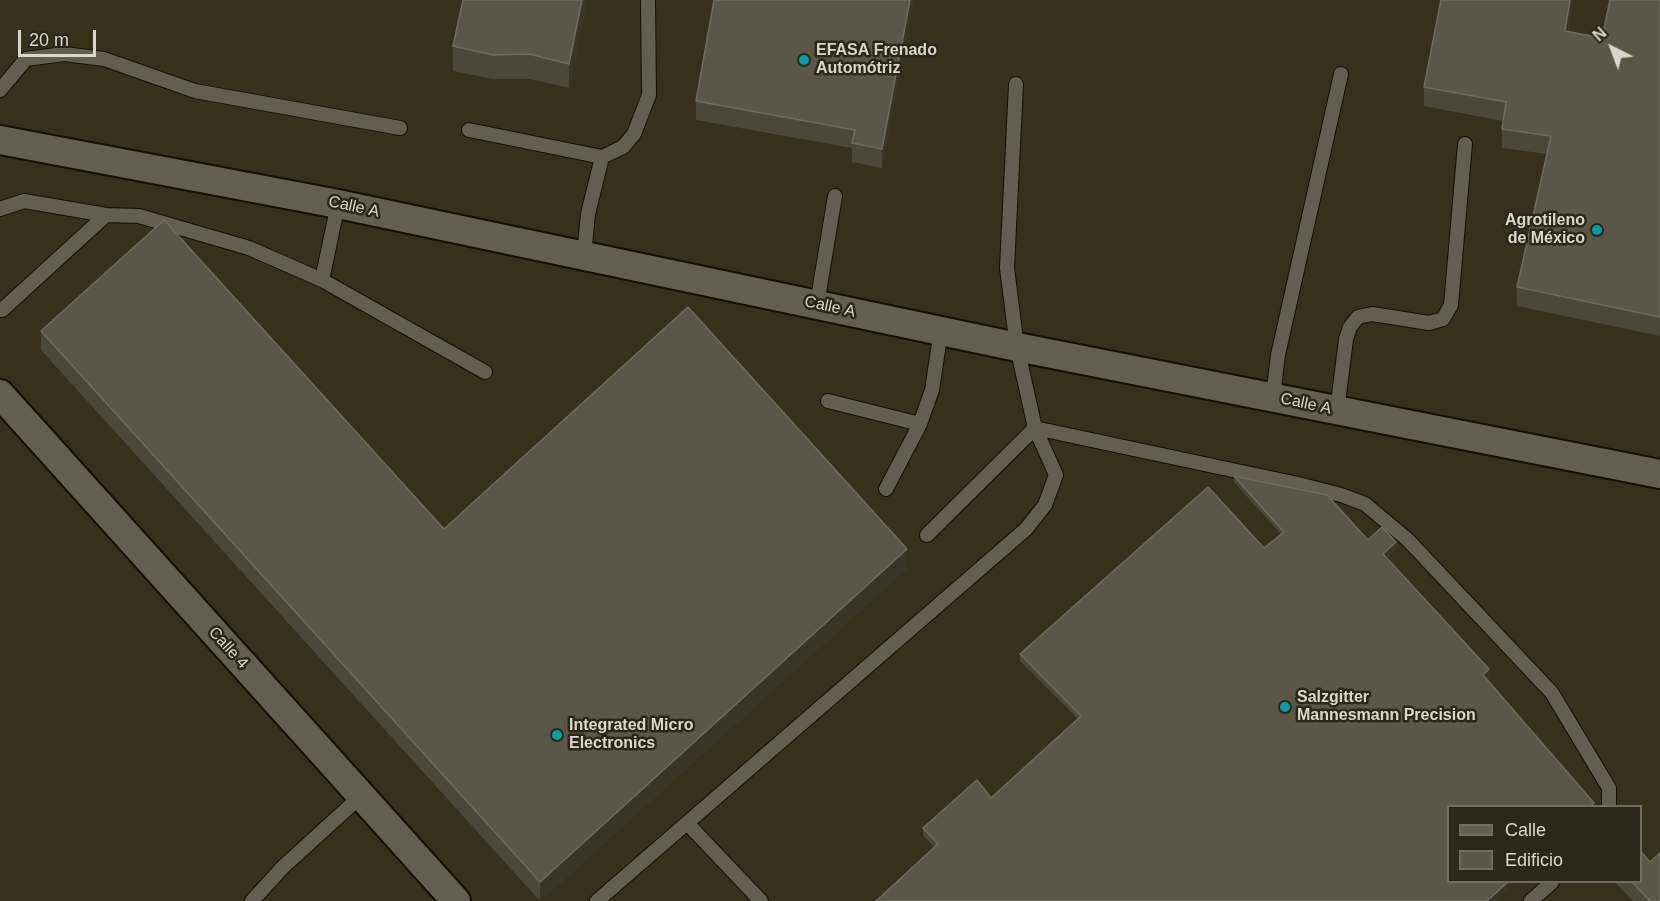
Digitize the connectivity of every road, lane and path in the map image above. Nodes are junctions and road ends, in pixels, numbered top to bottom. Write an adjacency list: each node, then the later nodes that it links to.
1 (648, 0): 9 (lane)
2 (1341, 74): 22 (lane)
3 (1016, 84): 19 (lane)
4 (0, 90): 5 (lane)
5 (400, 128)
6 (469, 130): 9 (lane)
7 (0, 140): 11 (street, Calle A)
8 (1465, 144): 24 (lane)
9 (602, 157): 14 (lane)
10 (835, 196): 16 (lane)
11 (338, 204): 14 (street, Calle A); 15 (lane)
12 (0, 209): 13 (lane)
13 (105, 215): 15 (lane); 17 (lane)
14 (584, 255): 16 (street, Calle A)
15 (322, 280): 20 (lane)
16 (817, 304): 18 (street, Calle A)
17 (2, 310)
18 (940, 330): 19 (street, Calle A); 25 (lane)
19 (1017, 346): 22 (street, Calle A); 26 (lane)
20 (485, 372)
21 (0, 394): 30 (street, Calle 4)
22 (1274, 396): 24 (street, Calle A)
23 (828, 400): 25 (lane)
24 (1337, 411): 27 (street, Calle A)
25 (920, 424): 28 (lane)
26 (1035, 428): 29 (lane); 31 (lane); 32 (lane)
27 (1660, 474)
28 (886, 489)
29 (927, 535)
30 (361, 796): 34 (lane); 35 (street, Calle 4)
31 (1609, 805)
32 (687, 823): 36 (lane); 37 (lane)
33 (1551, 883): 38 (lane)
34 (252, 901)
35 (456, 901)
36 (597, 901)
37 (761, 901)
38 (1531, 901)

